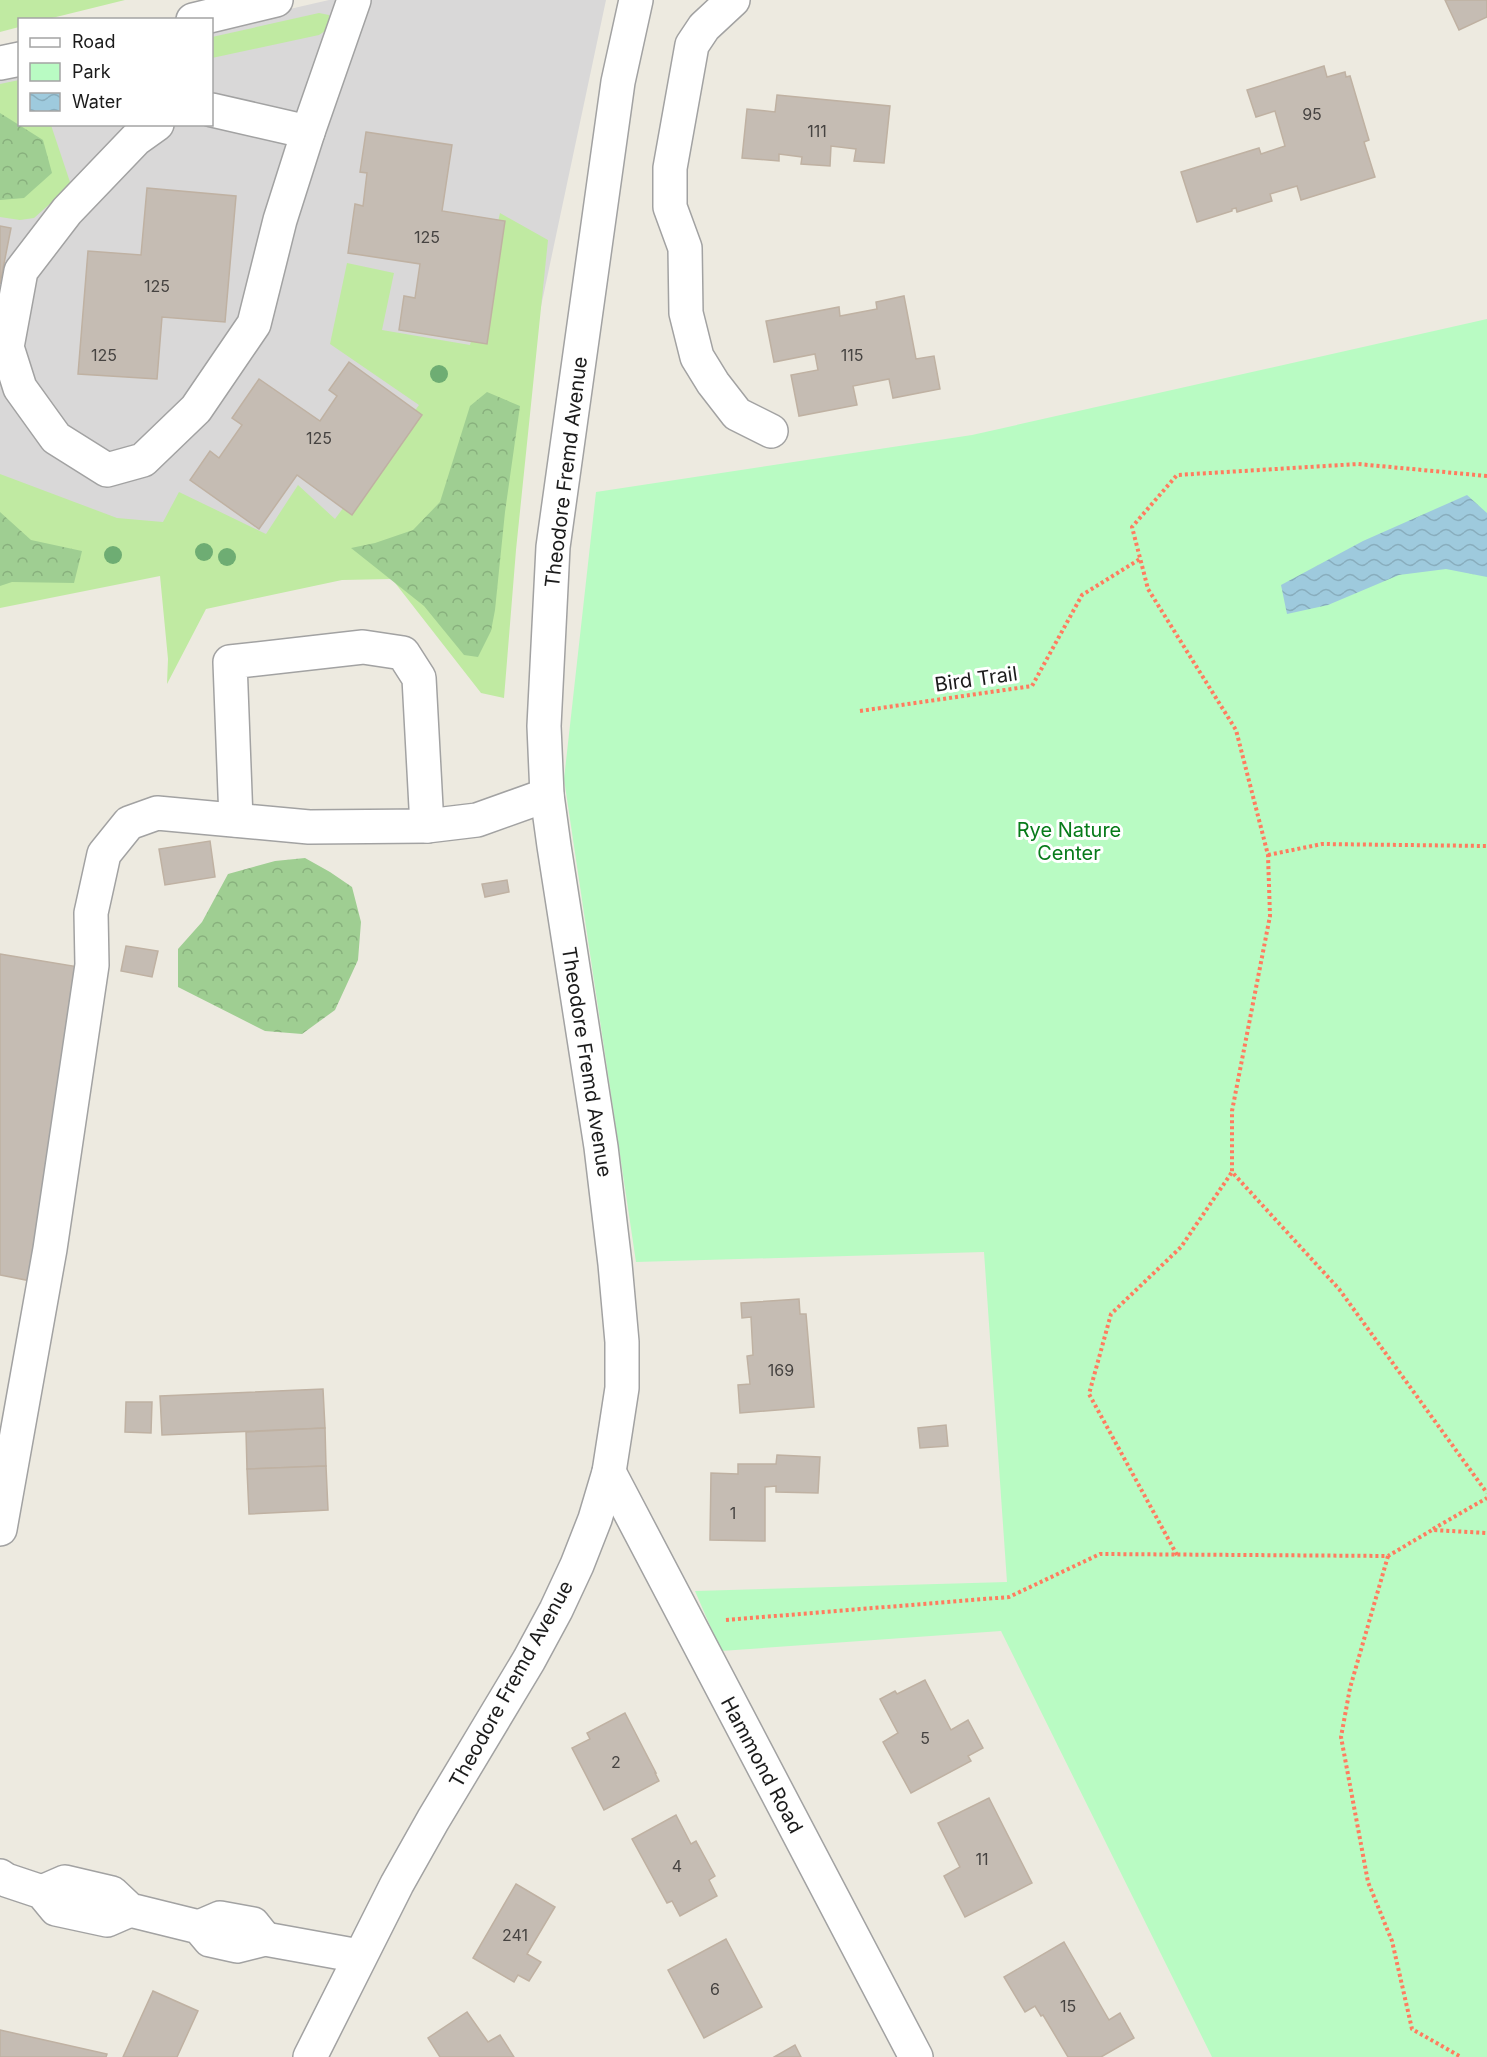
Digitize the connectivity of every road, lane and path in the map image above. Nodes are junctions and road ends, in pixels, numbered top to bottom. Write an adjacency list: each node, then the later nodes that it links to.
1 (276, 0): 5 (street)
2 (354, 0): 10 (street)
3 (636, 0): 15 (street, Theodore Fremd Avenue)
4 (733, 0): 11 (street)
5 (200, 18)
6 (18, 59): 7 (street)
7 (0, 63)
8 (213, 110): 10 (street)
9 (154, 126): 10 (street)
10 (308, 132)
11 (771, 431)
12 (1487, 476): 13 (path)
13 (1140, 559): 14 (path, Bird Trail); 19 (path)
14 (860, 711)
15 (547, 795): 17 (street); 21 (street, Theodore Fremd Avenue)
16 (236, 820): 17 (street); 17 (street); 24 (street)
17 (427, 826)
18 (1487, 846): 19 (path)
19 (1268, 855): 20 (path)
20 (1232, 1172): 22 (path); 27 (path)
21 (609, 1472): 29 (street, Hammond Road); 31 (street, Theodore Fremd Avenue)
22 (1487, 1493)
23 (1487, 1498): 25 (path)
24 (0, 1529)
25 (1432, 1530): 26 (path); 28 (path)
26 (1487, 1533)
27 (1177, 1555): 28 (path); 29 (path)
28 (1388, 1556): 34 (path)
29 (688, 1623): 33 (street, Hammond Road)
30 (0, 1876): 31 (street)
31 (359, 1956): 32 (street, Theodore Fremd Avenue)
32 (310, 2057)
33 (916, 2057)
34 (1461, 2057)

